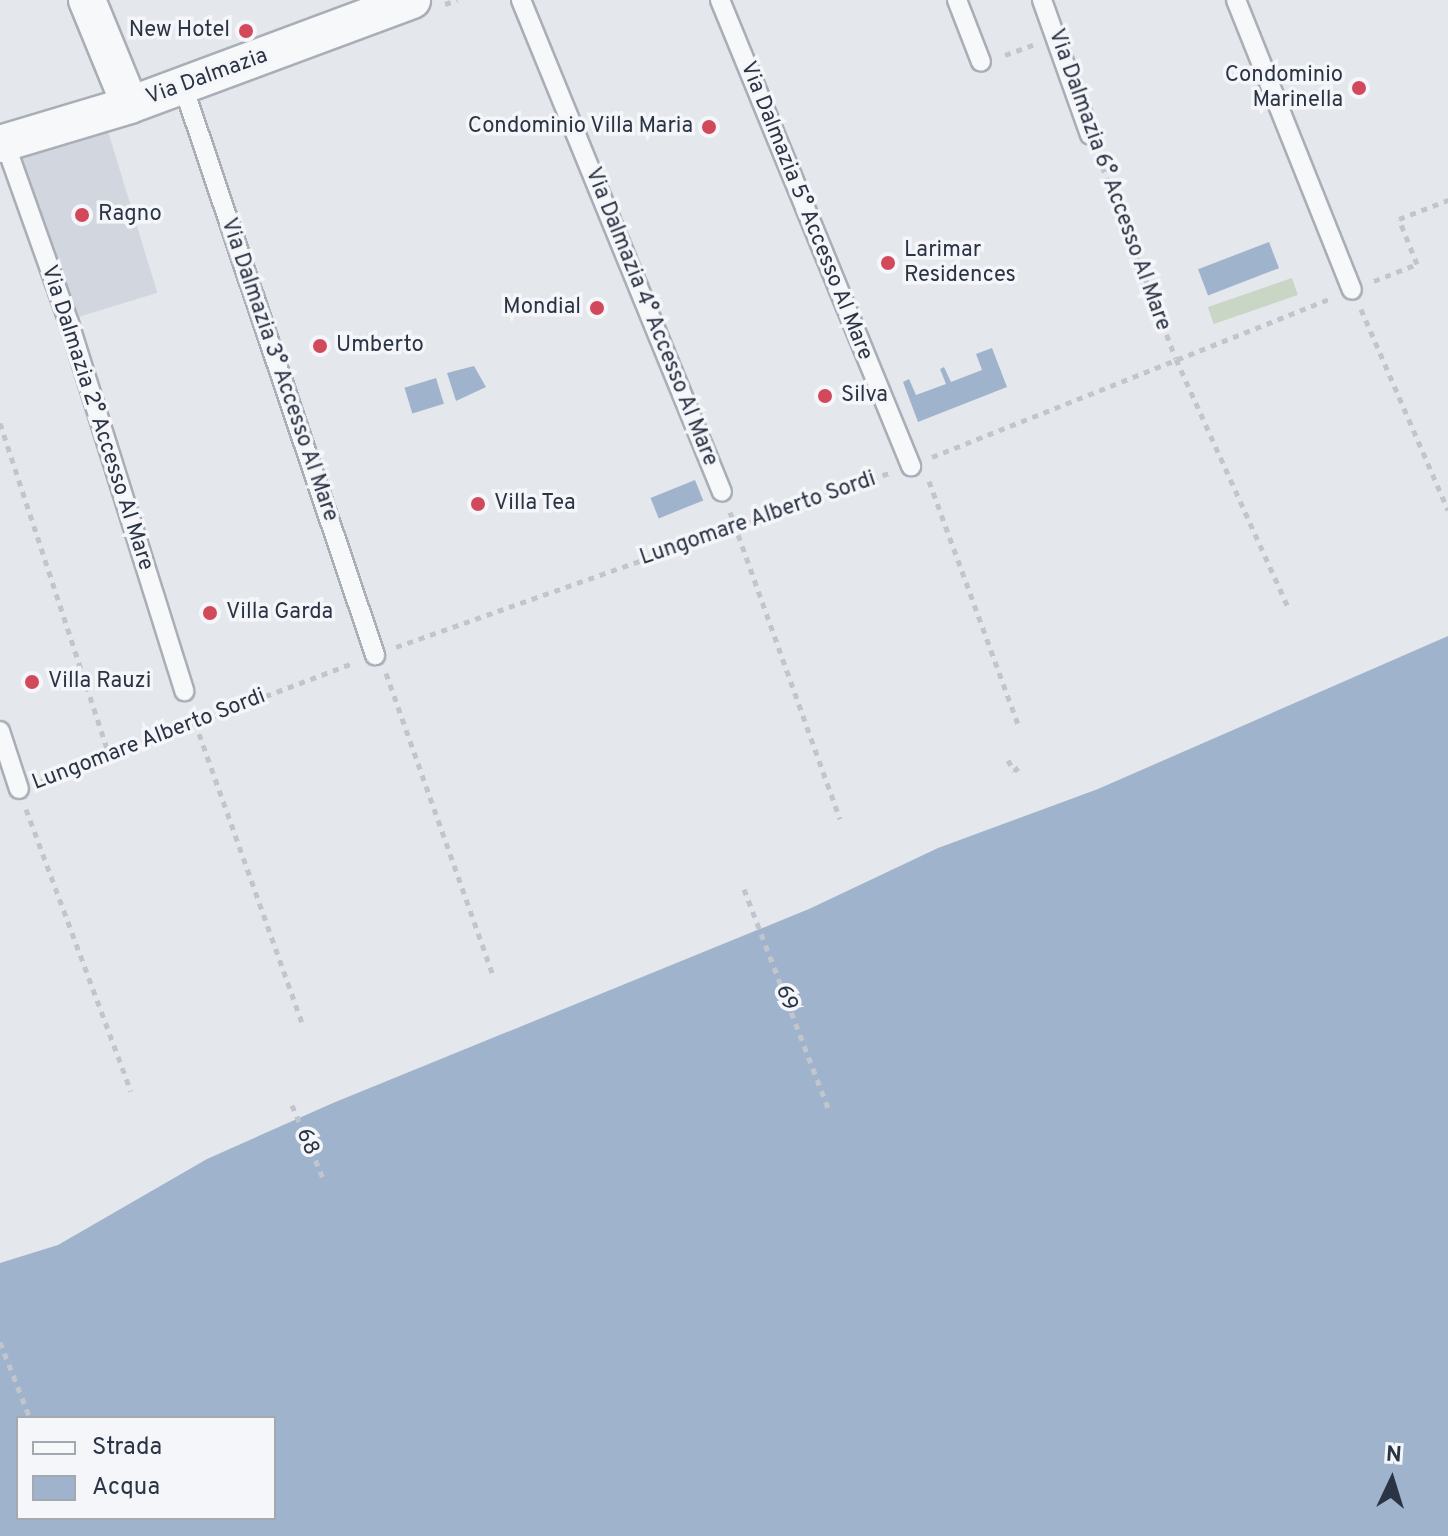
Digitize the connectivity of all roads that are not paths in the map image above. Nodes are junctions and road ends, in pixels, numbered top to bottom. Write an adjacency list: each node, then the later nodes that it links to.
1 (87, 0): 10 (street)
2 (412, 0): 9 (street, Via Dalmazia)
3 (521, 0): 15 (lane, Via Dalmazia 4° Accesso Al Mare)
4 (720, 0): 14 (lane, Via Dalmazia 5° Accesso Al Mare)
5 (957, 0): 8 (lane)
6 (1042, 0): 11 (lane, Via Dalmazia 6° Accesso Al Mare)
7 (1236, 0): 13 (lane)
8 (981, 62)
9 (183, 86): 10 (street, Via Dalmazia); 16 (lane, Via Dalmazia 3° Accesso Al Mare)
10 (130, 105): 12 (street, Via Dalmazia)
11 (1090, 135)
12 (3, 145): 17 (lane, Via Dalmazia 2° Accesso Al Mare)
13 (1352, 290)
14 (916, 463)
15 (722, 492)
16 (377, 654)
17 (184, 691)
18 (0, 731): 19 (lane)
19 (19, 789)

